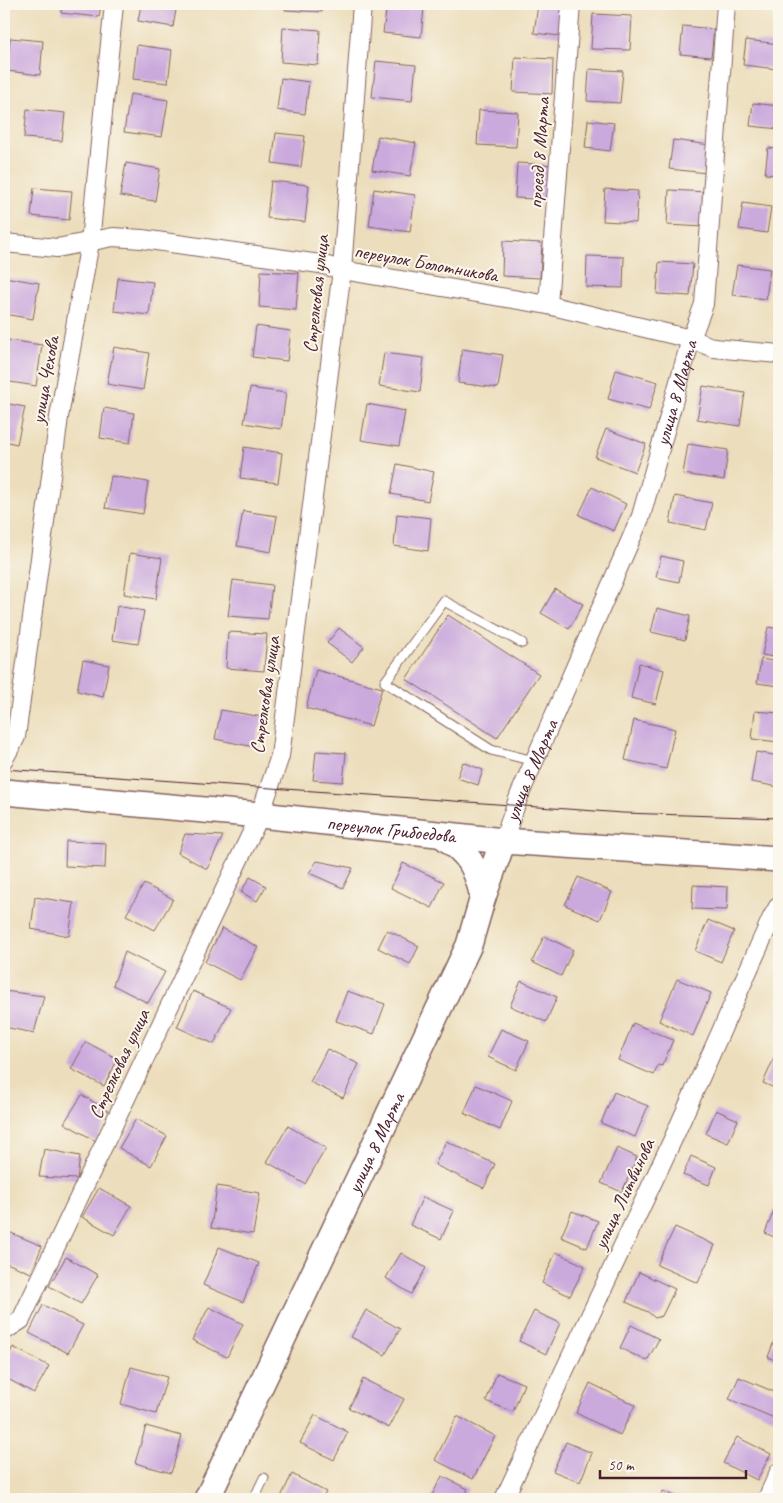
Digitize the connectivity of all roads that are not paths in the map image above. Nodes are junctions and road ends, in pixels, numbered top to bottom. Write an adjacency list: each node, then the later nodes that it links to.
1 (114, 4): 6 (street, улица Чехова)
2 (362, 4): 7 (street, Стрелковая улица)
3 (571, 4): 8 (street, проезд 8 Марта)
4 (726, 4): 9 (street, улица 8 Марта)
5 (4, 242): 6 (street, переулок Болотникова)
6 (90, 242): 7 (street, переулок Болотникова); 12 (street, улица Чехова)
7 (342, 270): 8 (street, переулок Болотникова); 15 (street, Стрелковая улица)
8 (548, 305): 9 (street, переулок Болотникова)
9 (691, 339): 10 (street, переулок Болотникова); 13 (street, улица 8 Марта)
10 (779, 354)
11 (522, 643): 13 (lane)
12 (4, 759)
13 (534, 761): 17 (street, улица 8 Марта)
14 (4, 792): 15 (street, переулок Грибоедова)
15 (260, 815): 16 (street, переулок Грибоедова); 23 (street, Стрелковая улица)
16 (442, 834): 17 (street, переулок Грибоедова); 21 (street)
17 (503, 841): 18 (street, переулок Грибоедова); 20 (street, улица 8 Марта)
18 (550, 844): 19 (street, переулок Грибоедова); 20 (street)
19 (779, 859)
20 (491, 873): 21 (street, улица 8 Марта)
21 (483, 897): 26 (street, улица 8 Марта)
22 (777, 914): 28 (street, улица Литвинова)
23 (4, 1331)
24 (779, 1472): 29 (street)
25 (264, 1478): 27 (lane)
26 (207, 1499)
27 (254, 1499)
28 (504, 1499)
29 (767, 1499)

